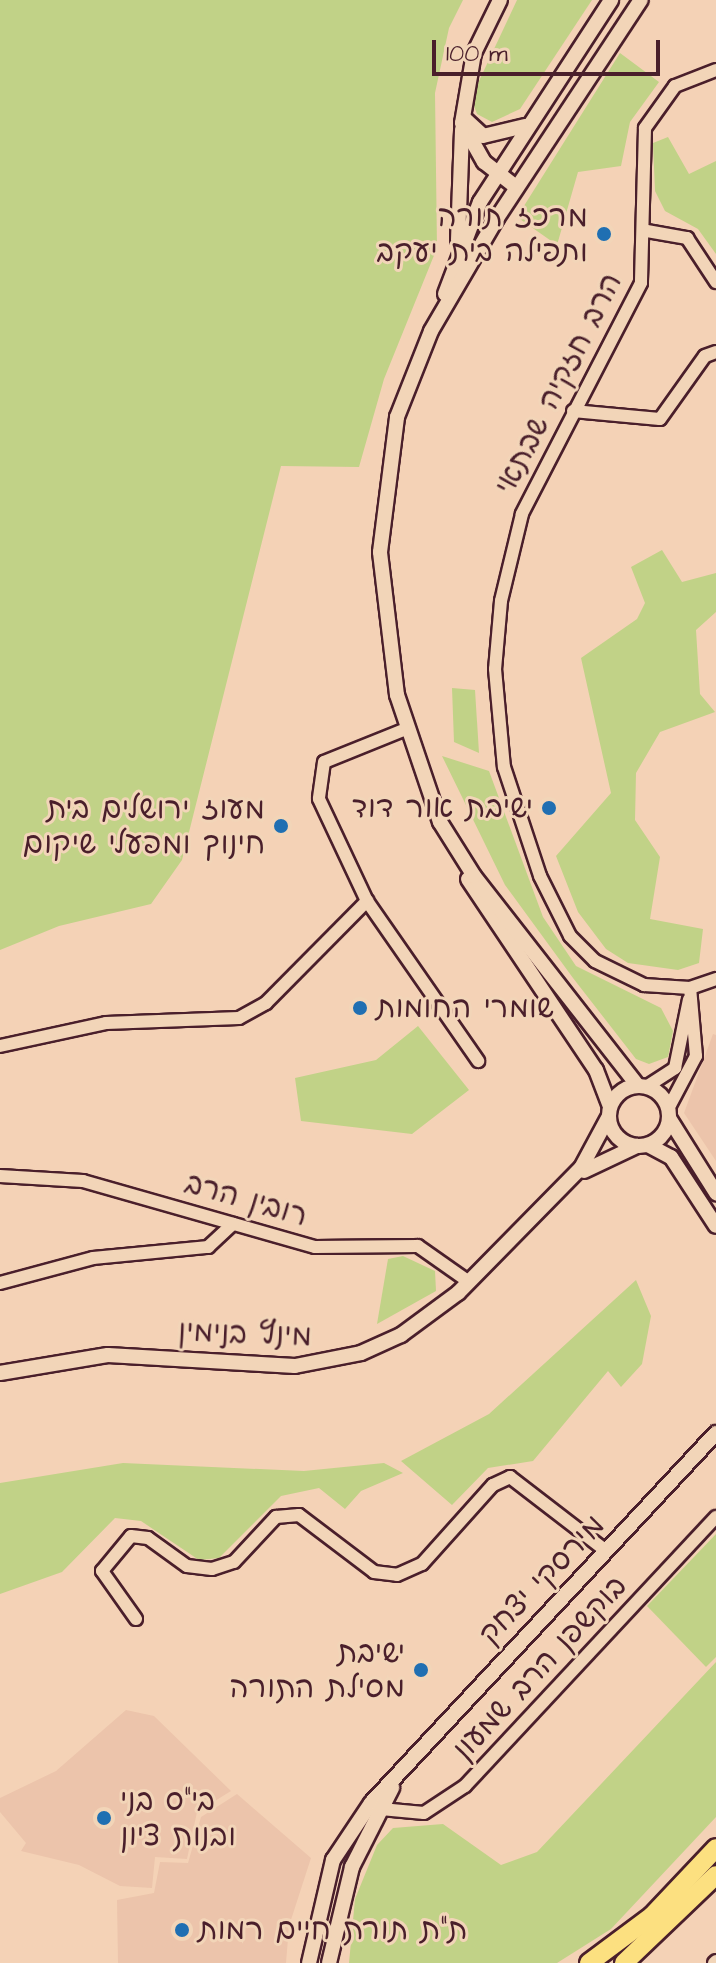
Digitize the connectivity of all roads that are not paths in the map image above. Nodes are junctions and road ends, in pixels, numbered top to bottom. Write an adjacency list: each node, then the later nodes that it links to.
1 (500, 0): 5 (street)
2 (611, 0): 6 (street)
3 (641, 0): 8 (street)
4 (716, 70): 9 (street, הרב חזקיה שבתאי)
5 (462, 118): 6 (street); 7 (street); 10 (street)
6 (528, 124): 7 (street)
7 (496, 173): 8 (street); 10 (street)
8 (516, 187): 12 (street)
9 (647, 231): 11 (street); 14 (street, הרב חזקיה שבתאי)
10 (453, 272): 12 (street)
11 (716, 282)
12 (431, 331): 15 (street)
13 (716, 352): 14 (street)
14 (573, 411): 19 (street, הרב חזקיה שבתאי)
15 (406, 729): 16 (street); 17 (street)
16 (448, 835): 22 (street); 23 (street)
17 (367, 901): 20 (street); 21 (street)
18 (716, 979): 19 (street)
19 (690, 988): 22 (street); 24 (street)
20 (0, 1046)
21 (478, 1061)
22 (642, 1086): 23 (street); 24 (street)
23 (610, 1111): 25 (street); 27 (street)
24 (669, 1113): 25 (street); 28 (street)
25 (643, 1146): 27 (street); 30 (street)
26 (0, 1176): 29 (street, רובין הרב)
27 (568, 1183): 31 (street, מינץ בנימין)
28 (716, 1193)
29 (233, 1224): 31 (street, רובין הרב); 32 (street)
30 (716, 1226)
31 (469, 1282): 33 (street, מינץ בנימין)
32 (0, 1283)
33 (0, 1373)
34 (716, 1433): 36 (street, מירסקי יצחק)
35 (716, 1517): 39 (street, בוקשפן הרב שמעון)
36 (606, 1551): 37 (street); 38 (street, מירסקי יצחק)
37 (136, 1619)
38 (406, 1763): 39 (street); 42 (street)
39 (381, 1809): 43 (street)
40 (716, 1848): 44 (main road)
41 (716, 1875): 45 (main road)
42 (309, 1963)
43 (329, 1963)
44 (589, 1963)
45 (624, 1963)

